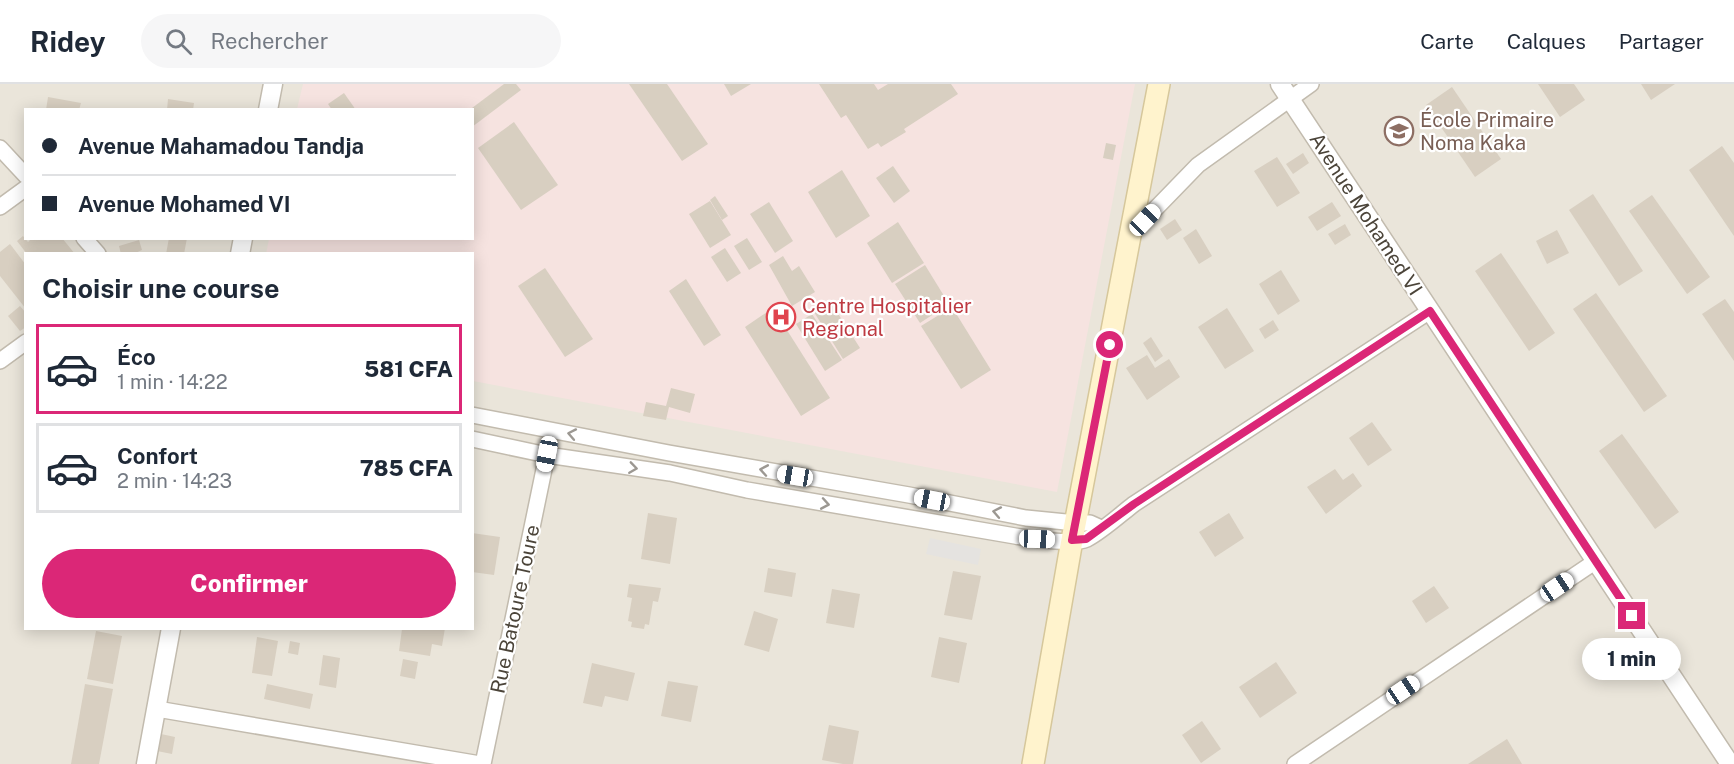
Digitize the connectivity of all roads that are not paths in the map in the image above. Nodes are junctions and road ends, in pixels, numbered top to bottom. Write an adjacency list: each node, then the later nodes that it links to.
1 (273, 84): 5 (street)
2 (1158, 84): 10 (main road)
3 (1311, 84): 4 (street)
4 (1285, 91): 10 (street); 13 (street, Avenue Mohamed VI)
5 (268, 108)
6 (0, 148): 7 (street)
7 (24, 174)
8 (24, 189): 9 (street)
9 (0, 207)
10 (1131, 234): 21 (main road)
11 (86, 240): 12 (street)
12 (96, 252)
13 (1430, 311): 21 (street); 22 (street, Avenue Mohamed VI)
14 (24, 343): 15 (street)
15 (0, 361)
16 (474, 415): 19 (street, one-way to 16)
17 (474, 439): 18 (street)
18 (547, 454): 20 (street, one-way to 20); 27 (street, Rue Batoure Toure)
19 (909, 495): 20 (street); 21 (street, one-way to 19)
20 (903, 518): 21 (street)
21 (1074, 532): 28 (main road)
22 (1596, 561): 25 (street); 29 (street, Avenue Mohamed VI)
23 (171, 630): 24 (street)
24 (157, 709): 26 (street); 27 (street)
25 (1303, 762)
26 (146, 764)
27 (482, 764)
28 (1033, 764)
29 (1730, 764)

